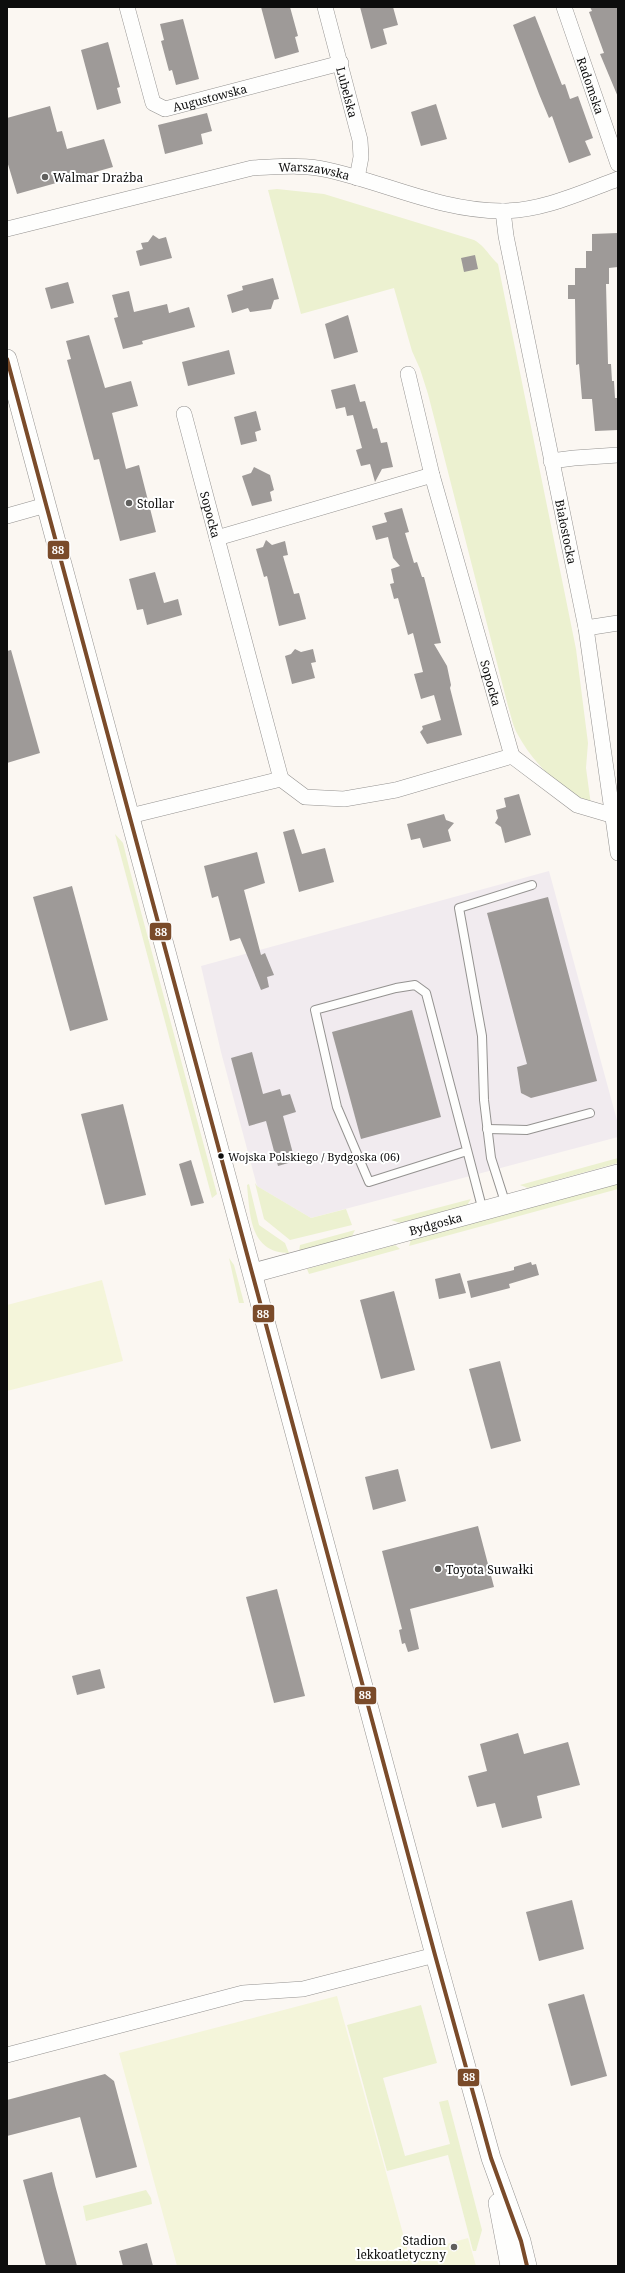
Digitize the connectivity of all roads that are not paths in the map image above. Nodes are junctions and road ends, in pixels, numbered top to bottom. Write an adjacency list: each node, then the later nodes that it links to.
1 (127, 7): 4 (street, Augustowska)
2 (325, 7): 4 (street, Lubelska)
3 (564, 7): 5 (street, Radomska)
4 (341, 63): 6 (street, Lubelska)
5 (618, 164)
6 (357, 178): 8 (street, Warszawska); 9 (street, Warszawska)
7 (618, 179): 8 (street, Warszawska)
8 (503, 211): 14 (street, Białostocka)
9 (7, 229)
10 (7, 359): 16 (street)
11 (408, 374): 15 (street, Sopocka)
12 (184, 414): 18 (street, Sopocka)
13 (618, 455): 14 (street)
14 (551, 461): 20 (street, Białostocka)
15 (432, 475): 18 (street); 21 (street, Sopocka)
16 (46, 505): 17 (street); 23 (street)
17 (7, 516)
18 (217, 538): 22 (street, Sopocka)
19 (618, 623): 20 (street)
20 (586, 628): 24 (street, Białostocka)
21 (512, 756): 22 (street); 24 (street)
22 (281, 779): 23 (street)
23 (130, 816): 33 (street)
24 (611, 816): 25 (street, Białostocka)
25 (618, 853)
26 (532, 884): 28 (lane)
27 (590, 1113): 28 (lane)
28 (487, 1129): 31 (lane)
29 (467, 1151): 29 (lane); 32 (lane)
30 (618, 1174): 31 (street, Bydgoska)
31 (506, 1204): 32 (street, Bydgoska)
32 (483, 1211): 33 (street, Bydgoska)
33 (252, 1274): 34 (street)
34 (435, 1955): 35 (street); 36 (street)
35 (7, 2055)
36 (491, 2158): 37 (street); 38 (street)
37 (510, 2266)
38 (527, 2266)

